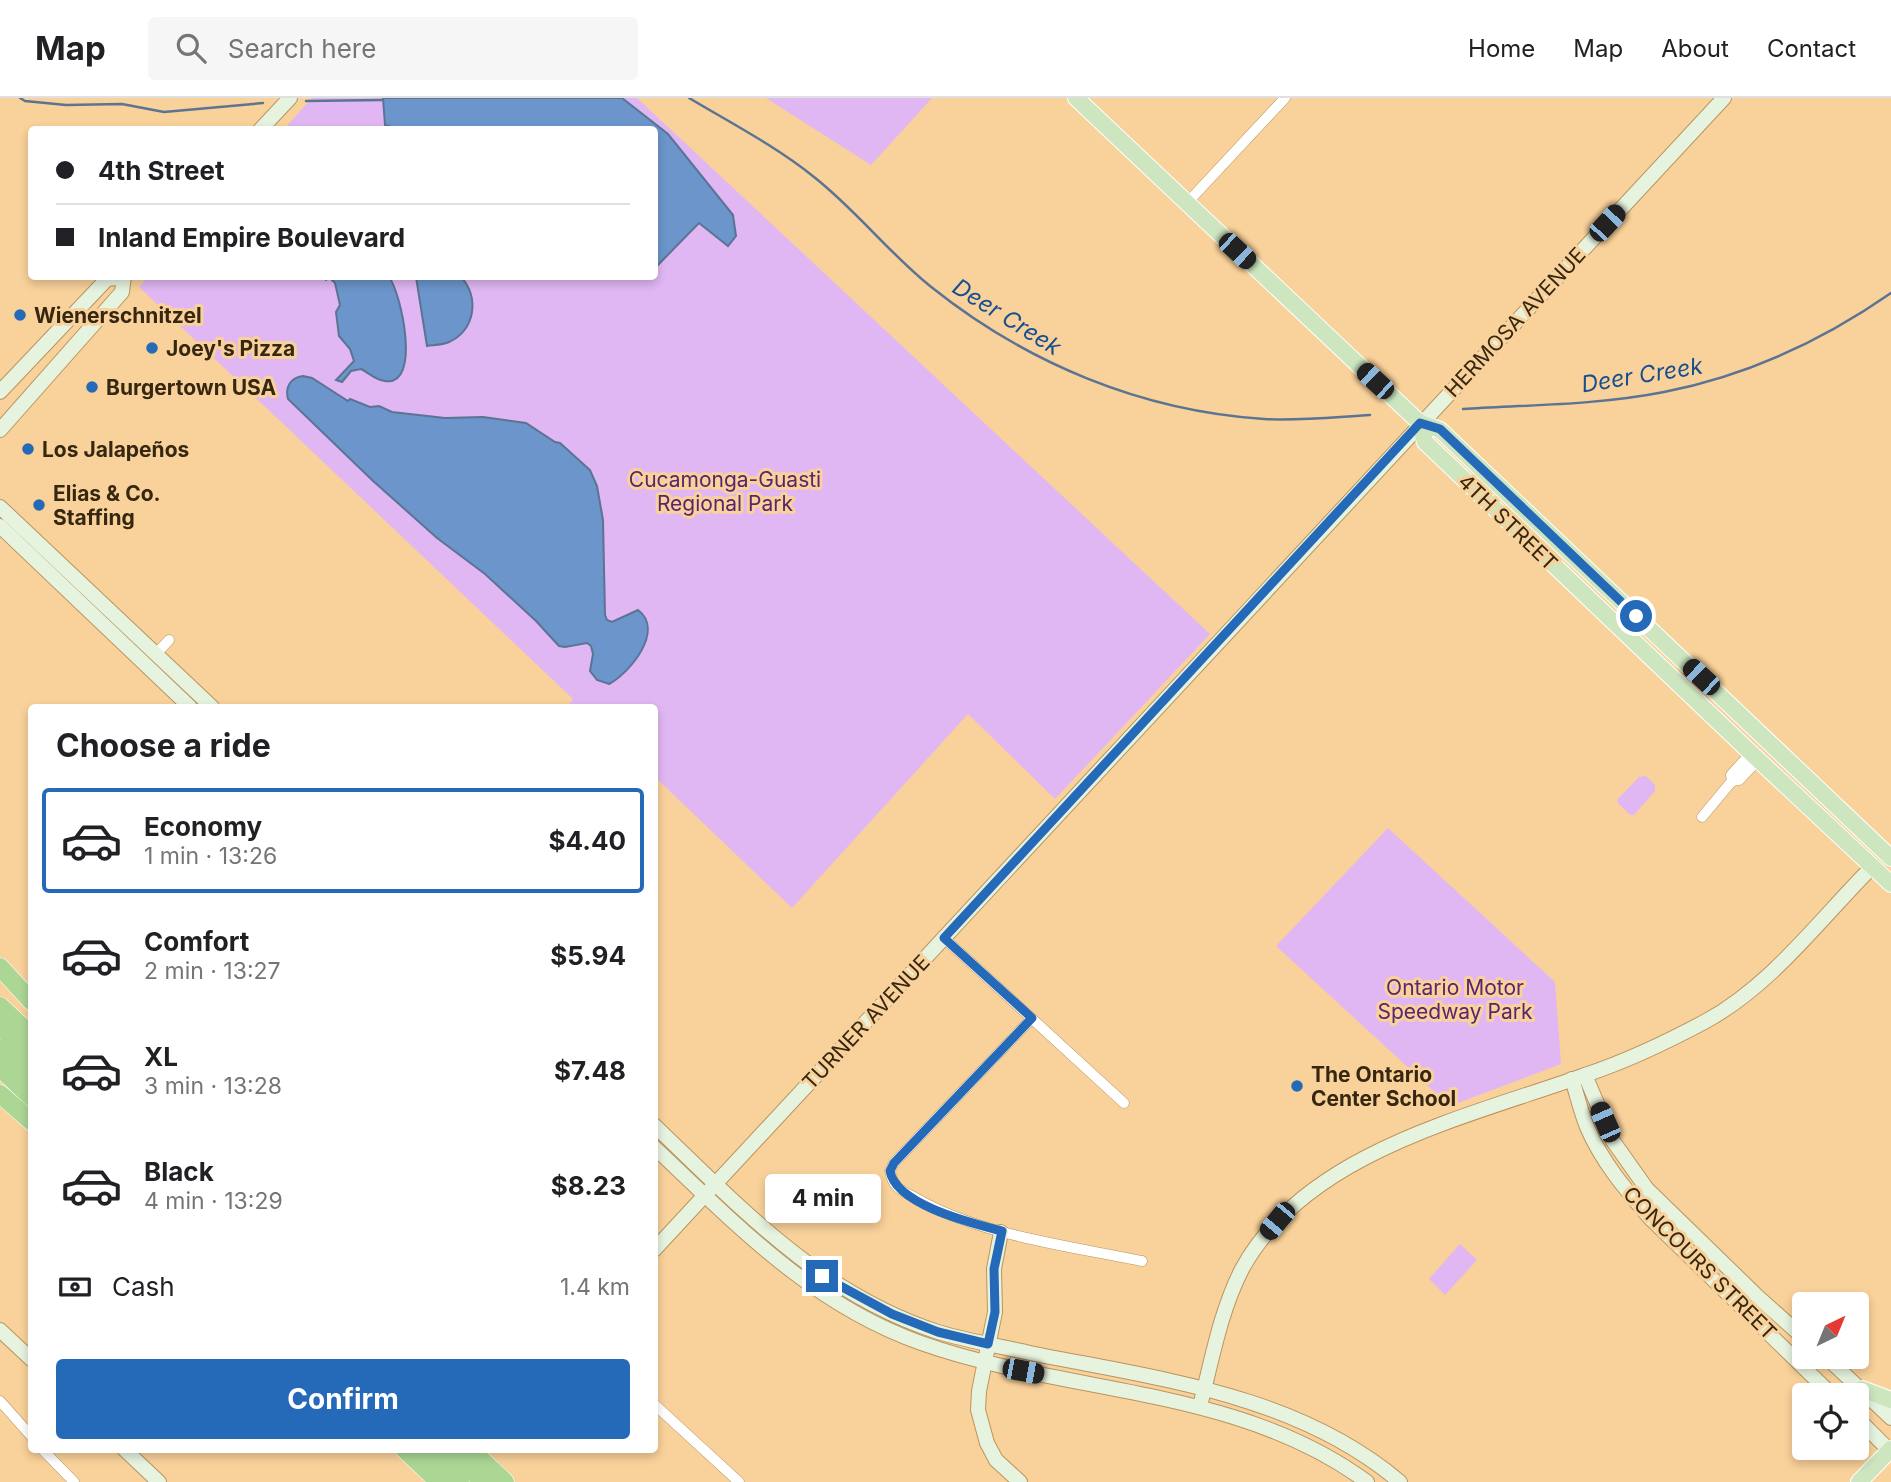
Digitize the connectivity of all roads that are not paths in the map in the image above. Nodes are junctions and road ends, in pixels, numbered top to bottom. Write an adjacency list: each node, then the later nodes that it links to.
1 (290, 98): 5 (street)
2 (1076, 98): 6 (main road)
3 (1285, 98): 6 (street)
4 (1724, 98): 10 (street, HERMOSA AVENUE)
5 (264, 126)
6 (1186, 204): 10 (main road)
7 (106, 280): 9 (street)
8 (124, 280): 11 (street)
9 (0, 392)
10 (1420, 423): 18 (main road, 4TH STREET); 20 (main road, 4TH STREET); 23 (street, TURNER AVENUE)
11 (0, 430)
12 (0, 507): 15 (street)
13 (0, 526): 16 (street)
14 (169, 640): 15 (street)
15 (156, 654): 17 (street)
16 (187, 704)
17 (209, 704)
18 (1754, 756): 19 (street); 21 (main road, 4TH STREET)
19 (1702, 817)
20 (1889, 853): 21 (street)
21 (1873, 866): 22 (main road, 4TH STREET); 34 (street)
22 (1891, 884)
23 (944, 938): 27 (street); 41 (street, TURNER AVENUE)
24 (0, 967): 25 (highway)
25 (28, 998)
26 (0, 1006): 29 (highway)
27 (1032, 1018): 37 (street); 42 (street)
28 (0, 1027): 31 (highway)
29 (28, 1032)
30 (0, 1048): 33 (highway)
31 (28, 1052)
32 (0, 1068): 36 (highway)
33 (28, 1074)
34 (1579, 1077): 45 (street, CONCOURS STREET); 51 (street, CONCOURS STREET); 53 (street)
35 (0, 1094): 38 (highway)
36 (28, 1094)
37 (1124, 1103)
38 (28, 1118)
39 (658, 1130): 41 (street)
40 (658, 1150): 41 (street)
41 (710, 1189): 43 (street, TURNER AVENUE); 47 (street); 49 (street)
42 (1002, 1231): 44 (street); 47 (street)
43 (658, 1246)
44 (1142, 1261)
45 (1792, 1327)
46 (0, 1330): 48 (street)
47 (988, 1344): 49 (street); 53 (street)
48 (28, 1356)
49 (985, 1362): 58 (street); 77 (street)
50 (1840, 1369): 52 (street)
51 (1820, 1383)
52 (1855, 1383)
53 (1205, 1388): 58 (street); 79 (street)
54 (1869, 1392): 56 (main road)
55 (1869, 1396): 60 (street)
56 (1891, 1400)
57 (0, 1401): 62 (street)
58 (1200, 1406): 78 (street)
59 (658, 1408): 76 (street)
60 (1891, 1418)
61 (1869, 1430): 63 (street)
62 (28, 1432)
63 (1891, 1451): 80 (main road)
64 (46, 1453): 70 (street)
65 (128, 1453): 71 (street)
66 (408, 1453): 72 (highway)
67 (429, 1453): 73 (highway)
68 (452, 1453): 74 (highway)
69 (474, 1453): 75 (highway)
70 (74, 1482)
71 (159, 1482)
72 (439, 1482)
73 (460, 1482)
74 (483, 1482)
75 (505, 1482)
76 (739, 1482)
77 (1020, 1482)
78 (1367, 1482)
79 (1400, 1482)
80 (1859, 1482)

